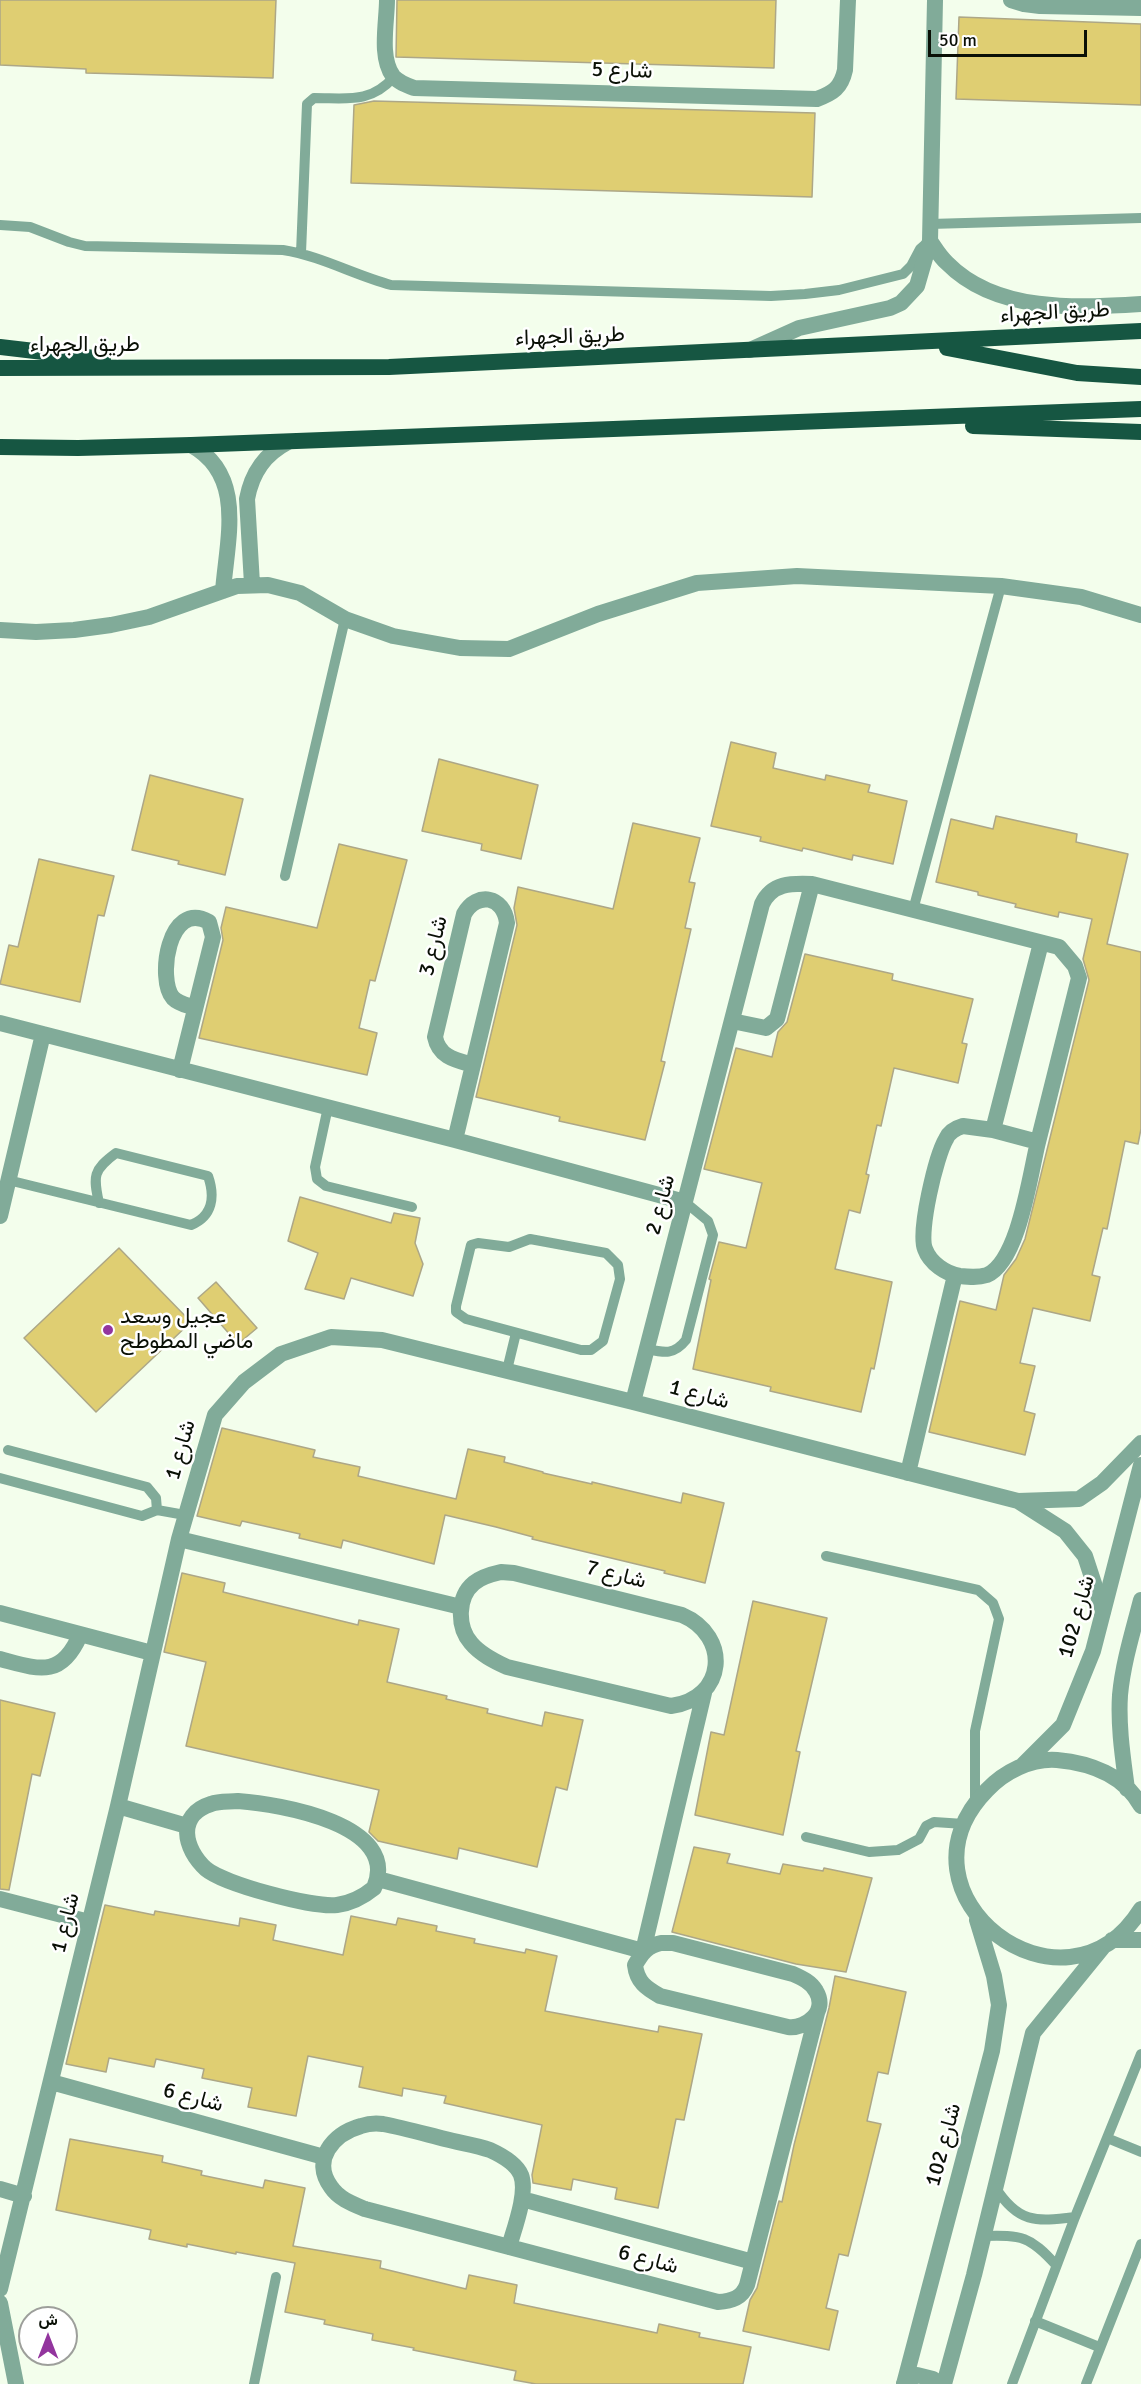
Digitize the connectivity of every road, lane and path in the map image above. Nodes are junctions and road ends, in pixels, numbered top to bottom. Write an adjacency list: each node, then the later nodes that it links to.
1 (387, 0): 6 (street)
2 (848, 0): 6 (street, شارع 5)
3 (935, 0): 9 (street)
4 (1011, 0): 5 (street)
5 (1141, 8)
6 (394, 77): 10 (lane)
7 (1141, 218): 9 (lane)
8 (0, 225): 10 (lane)
9 (930, 232): 10 (lane); 11 (street); 15 (street)
10 (301, 253)
11 (1141, 304)
12 (1141, 331): 13 (highway, طريق الجهراء)
13 (919, 342): 15 (highway, طريق الجهراء); 18 (highway)
14 (0, 346): 17 (highway)
15 (747, 351): 17 (highway, طريق الجهراء)
16 (0, 368): 17 (highway, طريق الجهراء)
17 (172, 368)
18 (1141, 377)
19 (1141, 410): 20 (highway)
20 (841, 422): 21 (highway); 22 (highway)
21 (1141, 432)
22 (288, 442): 23 (highway); 25 (street)
23 (191, 445): 24 (highway); 27 (street)
24 (0, 447)
25 (252, 584): 27 (street); 29 (street)
26 (1001, 586): 28 (street); 29 (street); 33 (lane)
27 (223, 591): 30 (street)
28 (1141, 615)
29 (345, 619): 31 (lane)
30 (0, 630)
31 (285, 876)
32 (812, 884): 33 (street, شارع 2); 36 (street, شارع 2); 36 (street)
33 (913, 910): 34 (street, شارع 2)
34 (1041, 943): 42 (street); 44 (street, شارع 2)
35 (195, 1008): 35 (street); 40 (street)
36 (732, 1021): 46 (street, شارع 2)
37 (0, 1023): 38 (street)
38 (43, 1034): 40 (street); 45 (street)
39 (473, 1065): 39 (street, شارع 3); 43 (street, شارع 3)
40 (180, 1070): 41 (street)
41 (328, 1107): 43 (street); 48 (lane)
42 (993, 1130): 44 (street); 50 (street)
43 (455, 1140): 46 (street)
44 (1038, 1142): 50 (street, شارع 2)
45 (8, 1180): 47 (lane); 49 (street)
46 (685, 1202): 52 (street, شارع 2); 52 (lane)
47 (99, 1203): 47 (lane)
48 (412, 1207)
49 (0, 1215)
50 (955, 1275): 58 (street)
51 (516, 1332): 51 (lane); 53 (lane)
52 (647, 1349): 54 (street, شارع 2)
53 (507, 1370): 54 (street, شارع 1); 62 (street, شارع 1)
54 (633, 1401): 58 (street, شارع 1)
55 (1141, 1443): 60 (street, شارع 1)
56 (8, 1450): 61 (lane)
57 (1141, 1465): 67 (street, شارع 102)
58 (908, 1473): 60 (street, شارع 1)
59 (0, 1478): 61 (lane)
60 (1018, 1501): 67 (street, شارع 1)
61 (157, 1510): 62 (lane)
62 (185, 1515): 63 (street, شارع 1)
63 (179, 1539): 66 (street); 70 (street, شارع 1)
64 (826, 1556): 75 (lane)
65 (1141, 1599): 74 (street)
66 (461, 1607): 72 (street); 72 (street, شارع 7)
67 (1103, 1611): 73 (street, شارع 102)
68 (0, 1614): 69 (street)
69 (80, 1635): 70 (street); 71 (street)
70 (152, 1653): 76 (street, شارع 1)
71 (0, 1659)
72 (705, 1693): 88 (street, شارع 7)
73 (1023, 1765): 74 (street); 75 (street)
74 (1127, 1789): 77 (street)
75 (975, 1802): 78 (street)
76 (118, 1806): 79 (street); 85 (street, شارع 1)
77 (1141, 1806)
78 (964, 1824): 80 (lane); 84 (street)
79 (187, 1826): 81 (street); 81 (street)
80 (806, 1837)
81 (378, 1879): 88 (street)
82 (0, 1899): 85 (street)
83 (1141, 1909): 87 (street)
84 (976, 1916): 87 (street); 112 (street, شارع 102)
85 (89, 1922): 91 (street, شارع 1)
86 (1141, 1940): 87 (street)
87 (1108, 1943): 95 (street)
88 (643, 1951): 89 (street, شارع 6); 89 (street)
89 (817, 2013): 103 (street, شارع 6)
90 (1141, 2054): 92 (lane)
91 (51, 2082): 94 (street, شارع 6); 97 (street, شارع 1)
92 (1107, 2138): 93 (lane); 99 (lane)
93 (1141, 2152)
94 (324, 2157): 98 (street); 102 (street, شارع 6)
95 (995, 2187): 99 (lane); 100 (street)
96 (0, 2189): 97 (street)
97 (24, 2196): 106 (street, شارع 1)
98 (522, 2199): 102 (street); 103 (street, شارع 6)
99 (1075, 2217): 104 (lane)
100 (983, 2236): 104 (lane); 114 (street)
101 (1141, 2244): 109 (lane)
102 (509, 2247): 103 (street, شارع 6)
103 (753, 2262)
104 (1056, 2265): 108 (lane)
105 (276, 2277): 111 (lane)
106 (0, 2289)
107 (0, 2303): 110 (street)
108 (1035, 2321): 109 (lane); 115 (lane)
109 (1099, 2348): 116 (lane)
110 (16, 2384)
111 (254, 2384)
112 (904, 2384): 113 (street)
113 (935, 2384)
114 (944, 2384)
115 (1012, 2384)
116 (1086, 2384)

